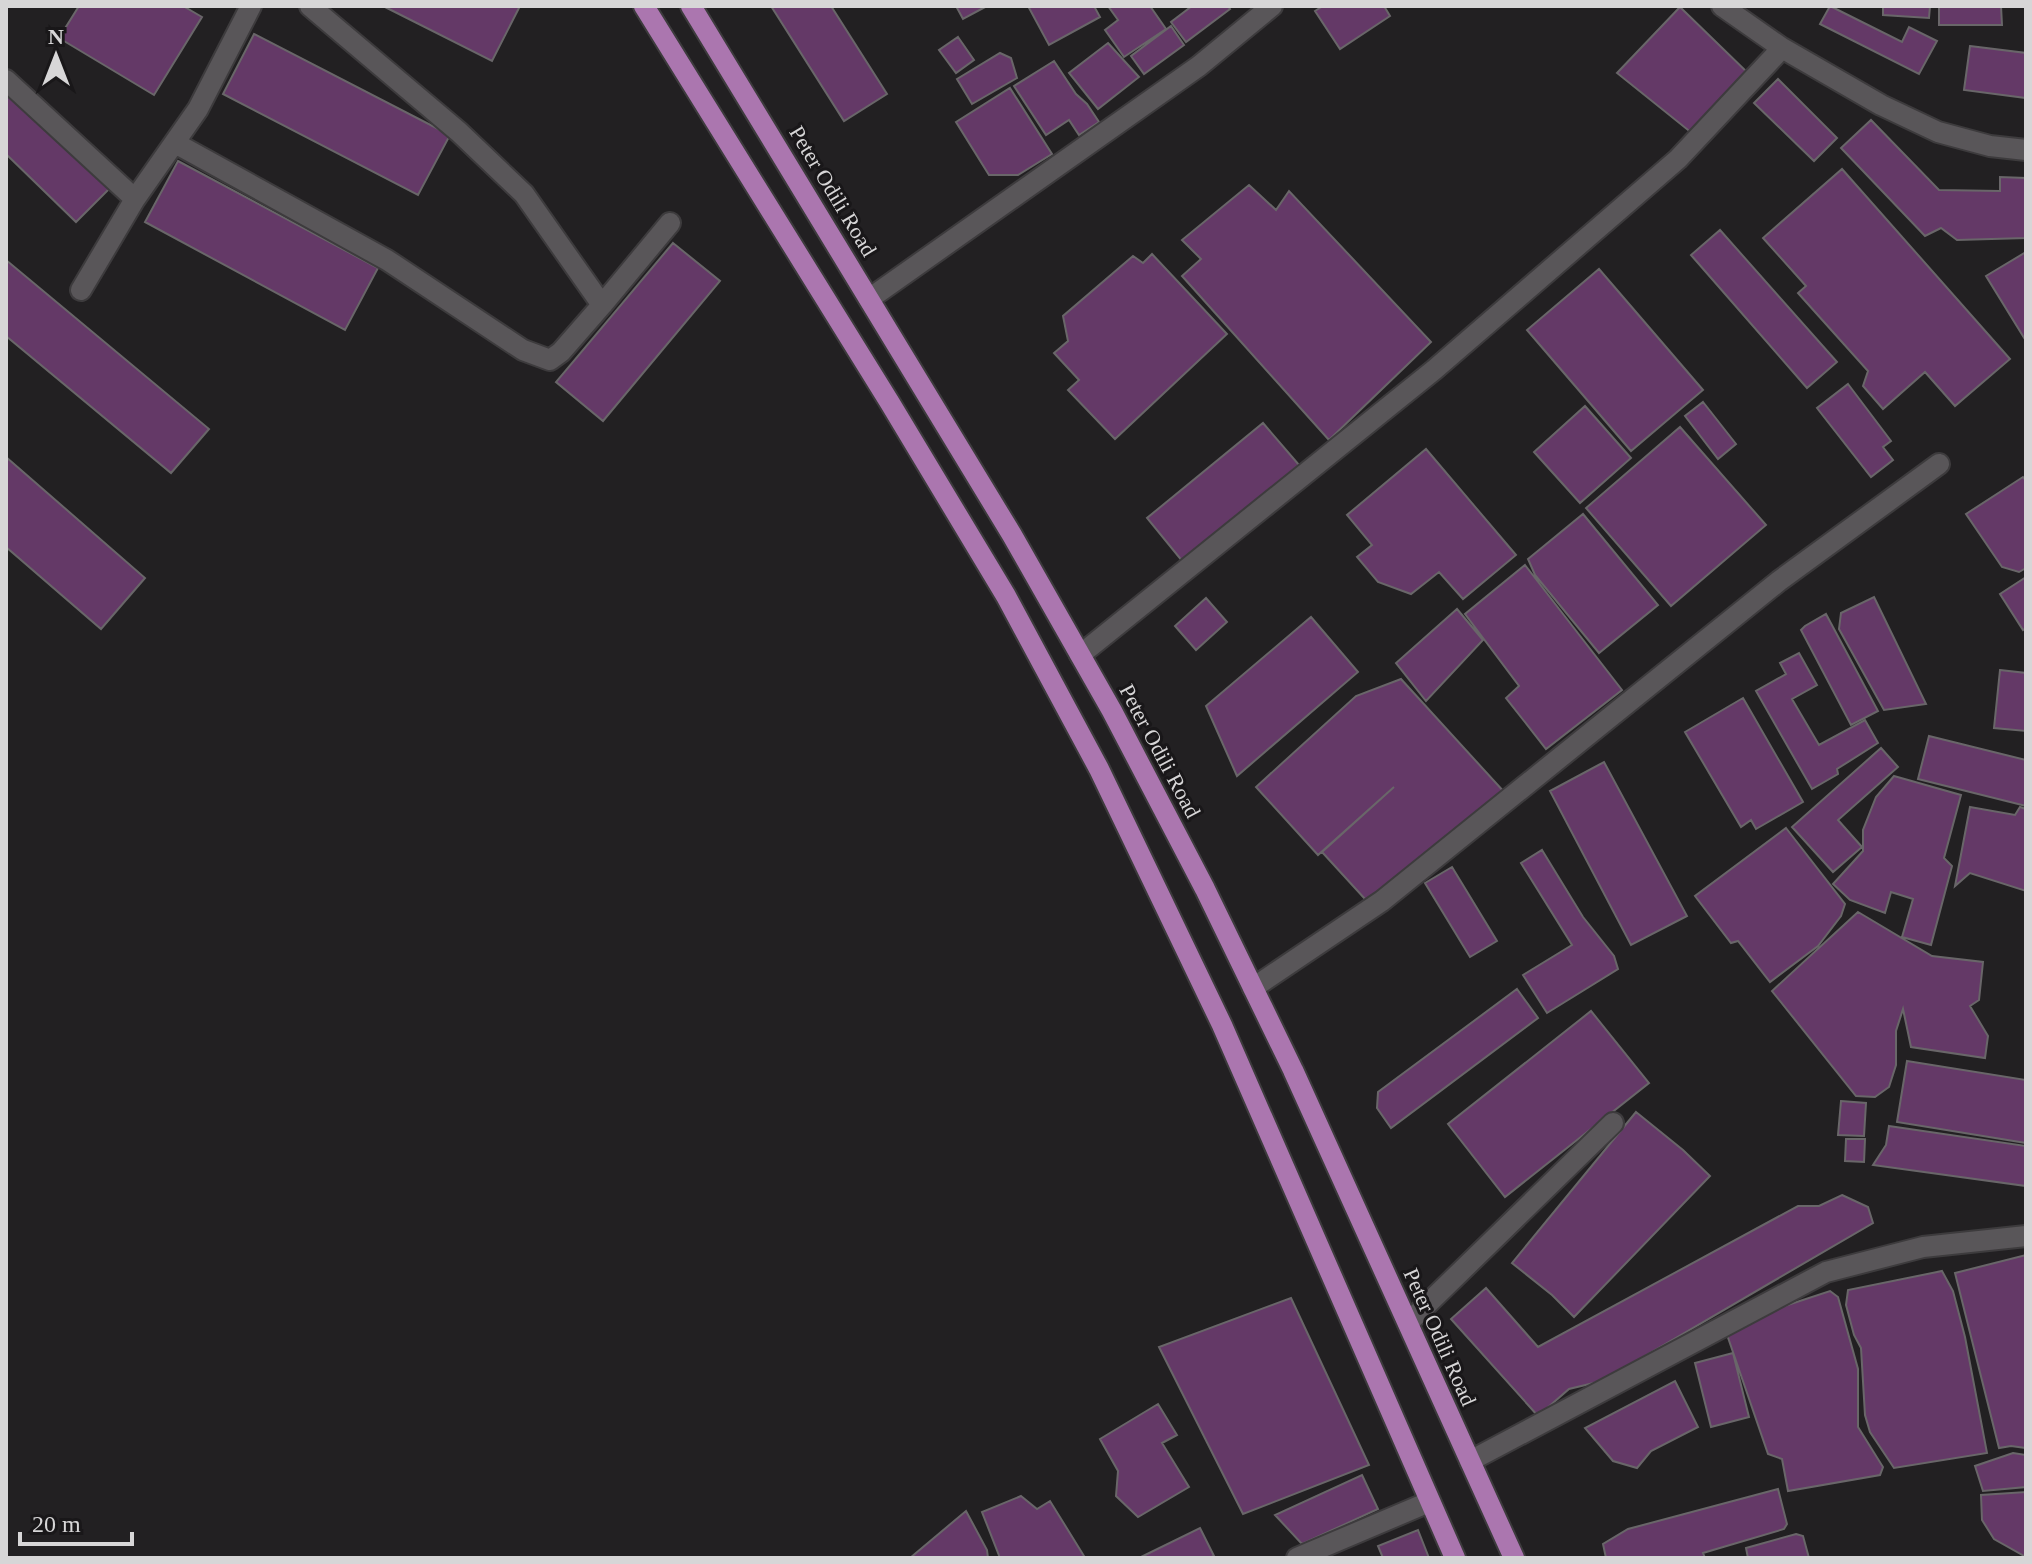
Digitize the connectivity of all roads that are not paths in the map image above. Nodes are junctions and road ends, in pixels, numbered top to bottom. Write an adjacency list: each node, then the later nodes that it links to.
1 (251, 6): 9 (street)
2 (310, 6): 15 (street)
3 (644, 6): 23 (main road)
4 (691, 6): 14 (main road, Peter Odili Road)
5 (1272, 6): 14 (street)
6 (1722, 6): 7 (street)
7 (1782, 48): 10 (street); 17 (street)
8 (6, 80): 11 (street)
9 (175, 143): 11 (street); 15 (street)
10 (2026, 150)
11 (135, 199): 13 (street)
12 (670, 223): 15 (street)
13 (81, 290)
14 (869, 299): 17 (main road, Peter Odili Road)
15 (602, 305)
16 (1939, 464): 18 (street)
17 (1080, 655): 18 (main road, Peter Odili Road)
18 (1253, 988): 21 (main road, Peter Odili Road)
19 (1613, 1123): 21 (street)
20 (2026, 1236): 22 (street)
21 (1408, 1323): 22 (main road, Peter Odili Road)
22 (1470, 1461): 26 (main road, Peter Odili Road)
23 (1429, 1502): 24 (street); 25 (main road)
24 (1297, 1558)
25 (1455, 1558)
26 (1514, 1558)

